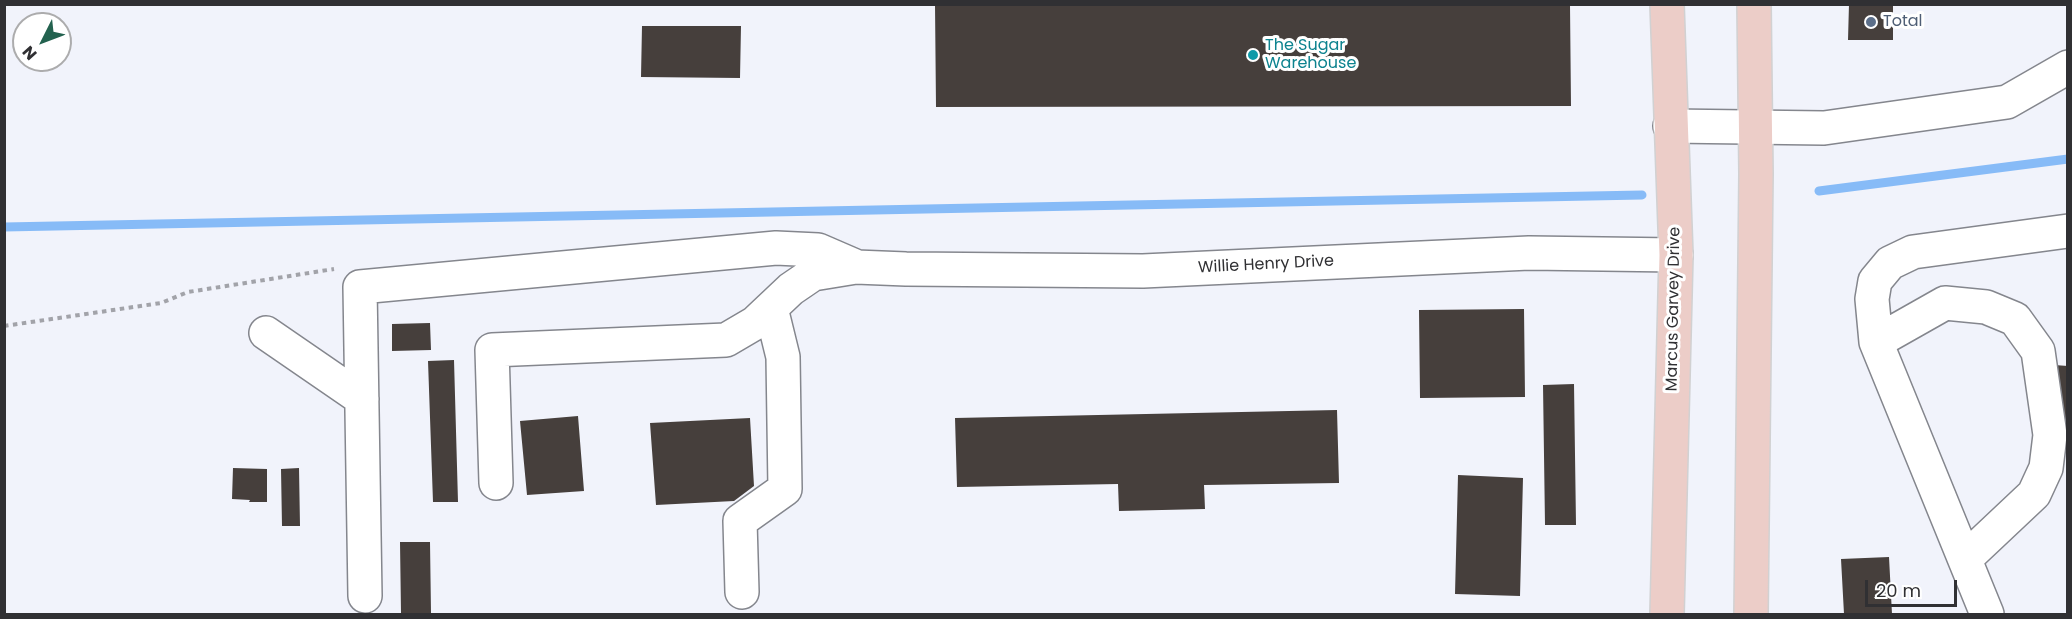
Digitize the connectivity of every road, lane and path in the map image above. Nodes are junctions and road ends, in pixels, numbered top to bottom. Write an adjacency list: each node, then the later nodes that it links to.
1 (1667, 4): 4 (highway, Marcus Garvey Drive)
2 (1754, 4): 5 (highway)
3 (2067, 67): 5 (street)
4 (1670, 126): 5 (street); 7 (highway, Marcus Garvey Drive)
5 (1755, 126): 18 (highway)
6 (2067, 231): 11 (street)
7 (1676, 255): 8 (street, Willie Henry Drive); 17 (highway, Marcus Garvey Drive)
8 (856, 267): 9 (street); 12 (street)
9 (771, 308): 13 (street); 15 (street)
10 (266, 333): 12 (street)
11 (1876, 342): 14 (street); 14 (street)
12 (362, 399): 16 (street)
13 (496, 483)
14 (1965, 559): 19 (street)
15 (742, 592)
16 (365, 596)
17 (1667, 615)
18 (1751, 615)
19 (1987, 615)

